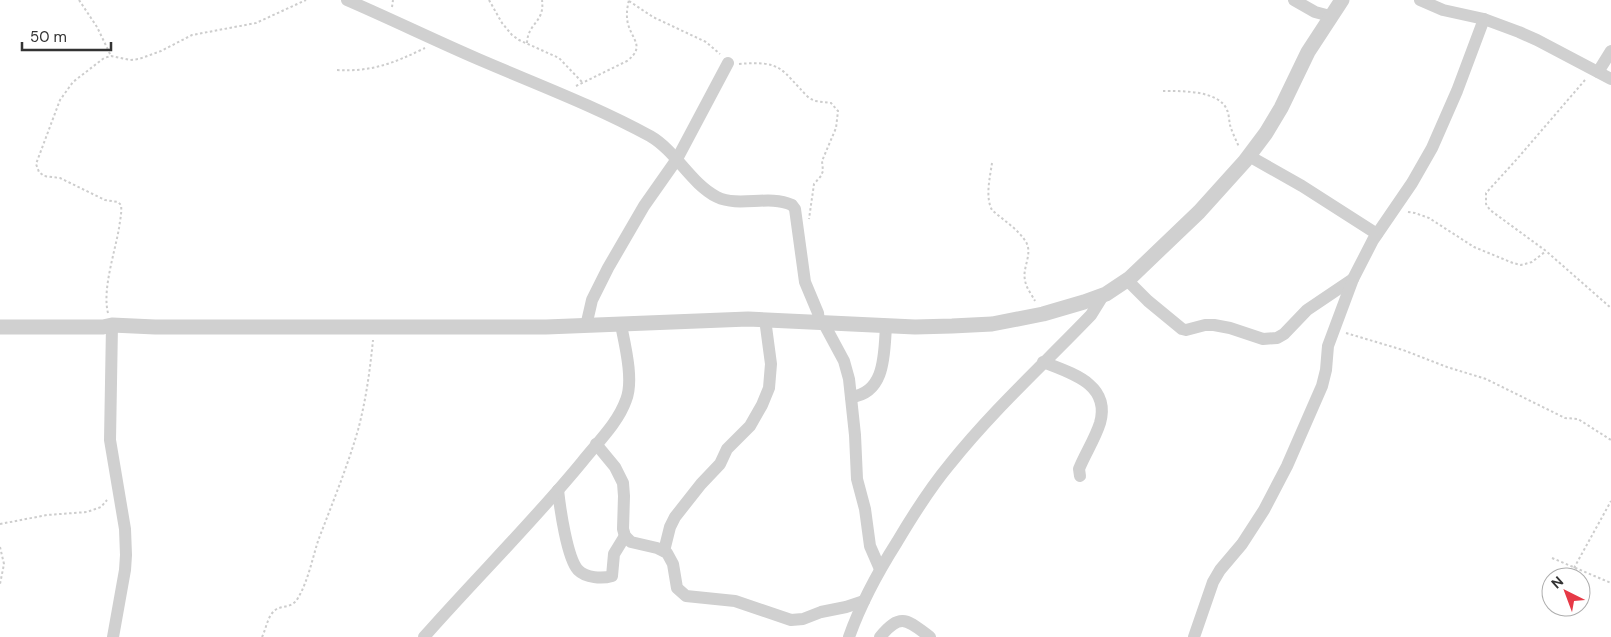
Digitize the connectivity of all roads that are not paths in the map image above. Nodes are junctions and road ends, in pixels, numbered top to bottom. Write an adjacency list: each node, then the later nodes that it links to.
1 (347, 0): 12 (street)
2 (1294, 0): 5 (street)
3 (1342, 0): 5 (street)
4 (1420, 0): 6 (street)
5 (1330, 16): 11 (street)
6 (1484, 19): 9 (street); 13 (street)
7 (1611, 51): 9 (street)
8 (728, 63): 12 (street)
9 (1596, 71): 10 (street)
10 (1611, 79)
11 (1247, 158): 13 (street); 15 (street)
12 (677, 160): 18 (street); 21 (street)
13 (1377, 234): 14 (street)
14 (1353, 279): 15 (street); 38 (street)
15 (1127, 280): 16 (street)
16 (1104, 294): 22 (street); 24 (street)
17 (765, 319): 18 (street); 19 (street); 30 (street)
18 (821, 322): 22 (street); 25 (street)
19 (621, 324): 21 (street); 26 (street)
20 (112, 325): 21 (street); 23 (street); 34 (street)
21 (586, 326)
22 (886, 326): 25 (street)
23 (0, 327)
24 (1043, 362): 27 (street); 31 (street)
25 (851, 397): 31 (street)
26 (596, 444): 28 (street); 29 (street)
27 (1080, 476)
28 (558, 490): 29 (street); 35 (street)
29 (625, 536): 30 (street)
30 (664, 551): 32 (street)
31 (880, 569): 32 (street)
32 (864, 601): 33 (street)
33 (851, 636)
34 (114, 637)
35 (424, 637)
36 (880, 637): 37 (street)
37 (930, 637)
38 (1194, 637)

